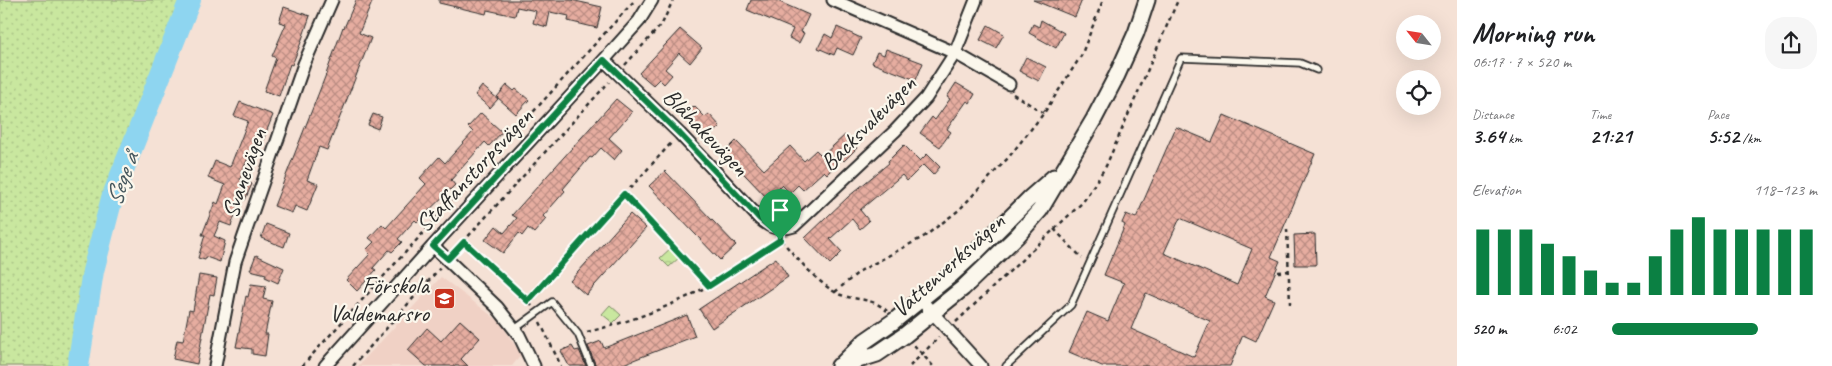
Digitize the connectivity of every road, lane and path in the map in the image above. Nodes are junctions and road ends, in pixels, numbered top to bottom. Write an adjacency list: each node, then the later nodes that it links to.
1 (332, 0): 42 (street, Svanevägen)
2 (635, 0): 14 (path)
3 (673, 0): 12 (path)
4 (833, 0): 9 (street)
5 (976, 0): 9 (street, Backsvalevägen)
6 (1103, 0): 16 (path)
7 (1147, 0): 18 (street, Vattenverksvägen)
8 (648, 2): 10 (street, Staffanstorpsvägen)
9 (955, 53): 13 (street); 22 (street, Backsvalevägen)
10 (604, 60): 12 (street, Blåhakevägen); 24 (street, Staffanstorpsvägen)
11 (1317, 70): 26 (lane)
12 (618, 73): 17 (street, Blåhakevägen); 23 (path)
13 (1009, 84): 16 (path)
14 (553, 90): 15 (path); 43 (path)
15 (558, 95)
16 (1044, 113): 30 (path)
17 (680, 134): 19 (path); 22 (street, Blåhakevägen)
18 (1061, 171): 31 (street, Vattenverksvägen); 35 (street, Vattenverksvägen)
19 (624, 194): 29 (path); 32 (path)
20 (1054, 229): 26 (path)
21 (1287, 229): 27 (path)
22 (780, 234): 29 (path); 30 (path)
23 (464, 242): 25 (path); 32 (path)
24 (433, 246): 25 (street); 44 (street, Staffanstorpsvägen)
25 (448, 259): 37 (street); 45 (path)
26 (1089, 265): 52 (lane)
27 (1290, 271): 28 (path); 33 (path)
28 (1278, 272)
29 (709, 286): 38 (path)
30 (835, 292): 36 (path)
31 (920, 300): 35 (street); 36 (street, Vattenverksvägen)
32 (528, 301): 34 (path)
33 (1290, 304)
34 (536, 312): 37 (lane); 38 (lane); 47 (path)
35 (932, 314): 39 (street, Vattenverksvägen); 51 (street)
36 (894, 321): 41 (street, Vattenverksvägen)
37 (514, 329): 46 (street)
38 (578, 334): 48 (lane)
39 (904, 335): 40 (path); 41 (street, Vattenverksvägen)
40 (922, 354): 49 (path); 50 (path)
41 (840, 365)
42 (215, 366)
43 (302, 366)
44 (325, 366)
45 (352, 366)
46 (534, 366)
47 (561, 366)
48 (592, 366)
49 (910, 366)
50 (933, 366)
51 (981, 366)
52 (1006, 366)

